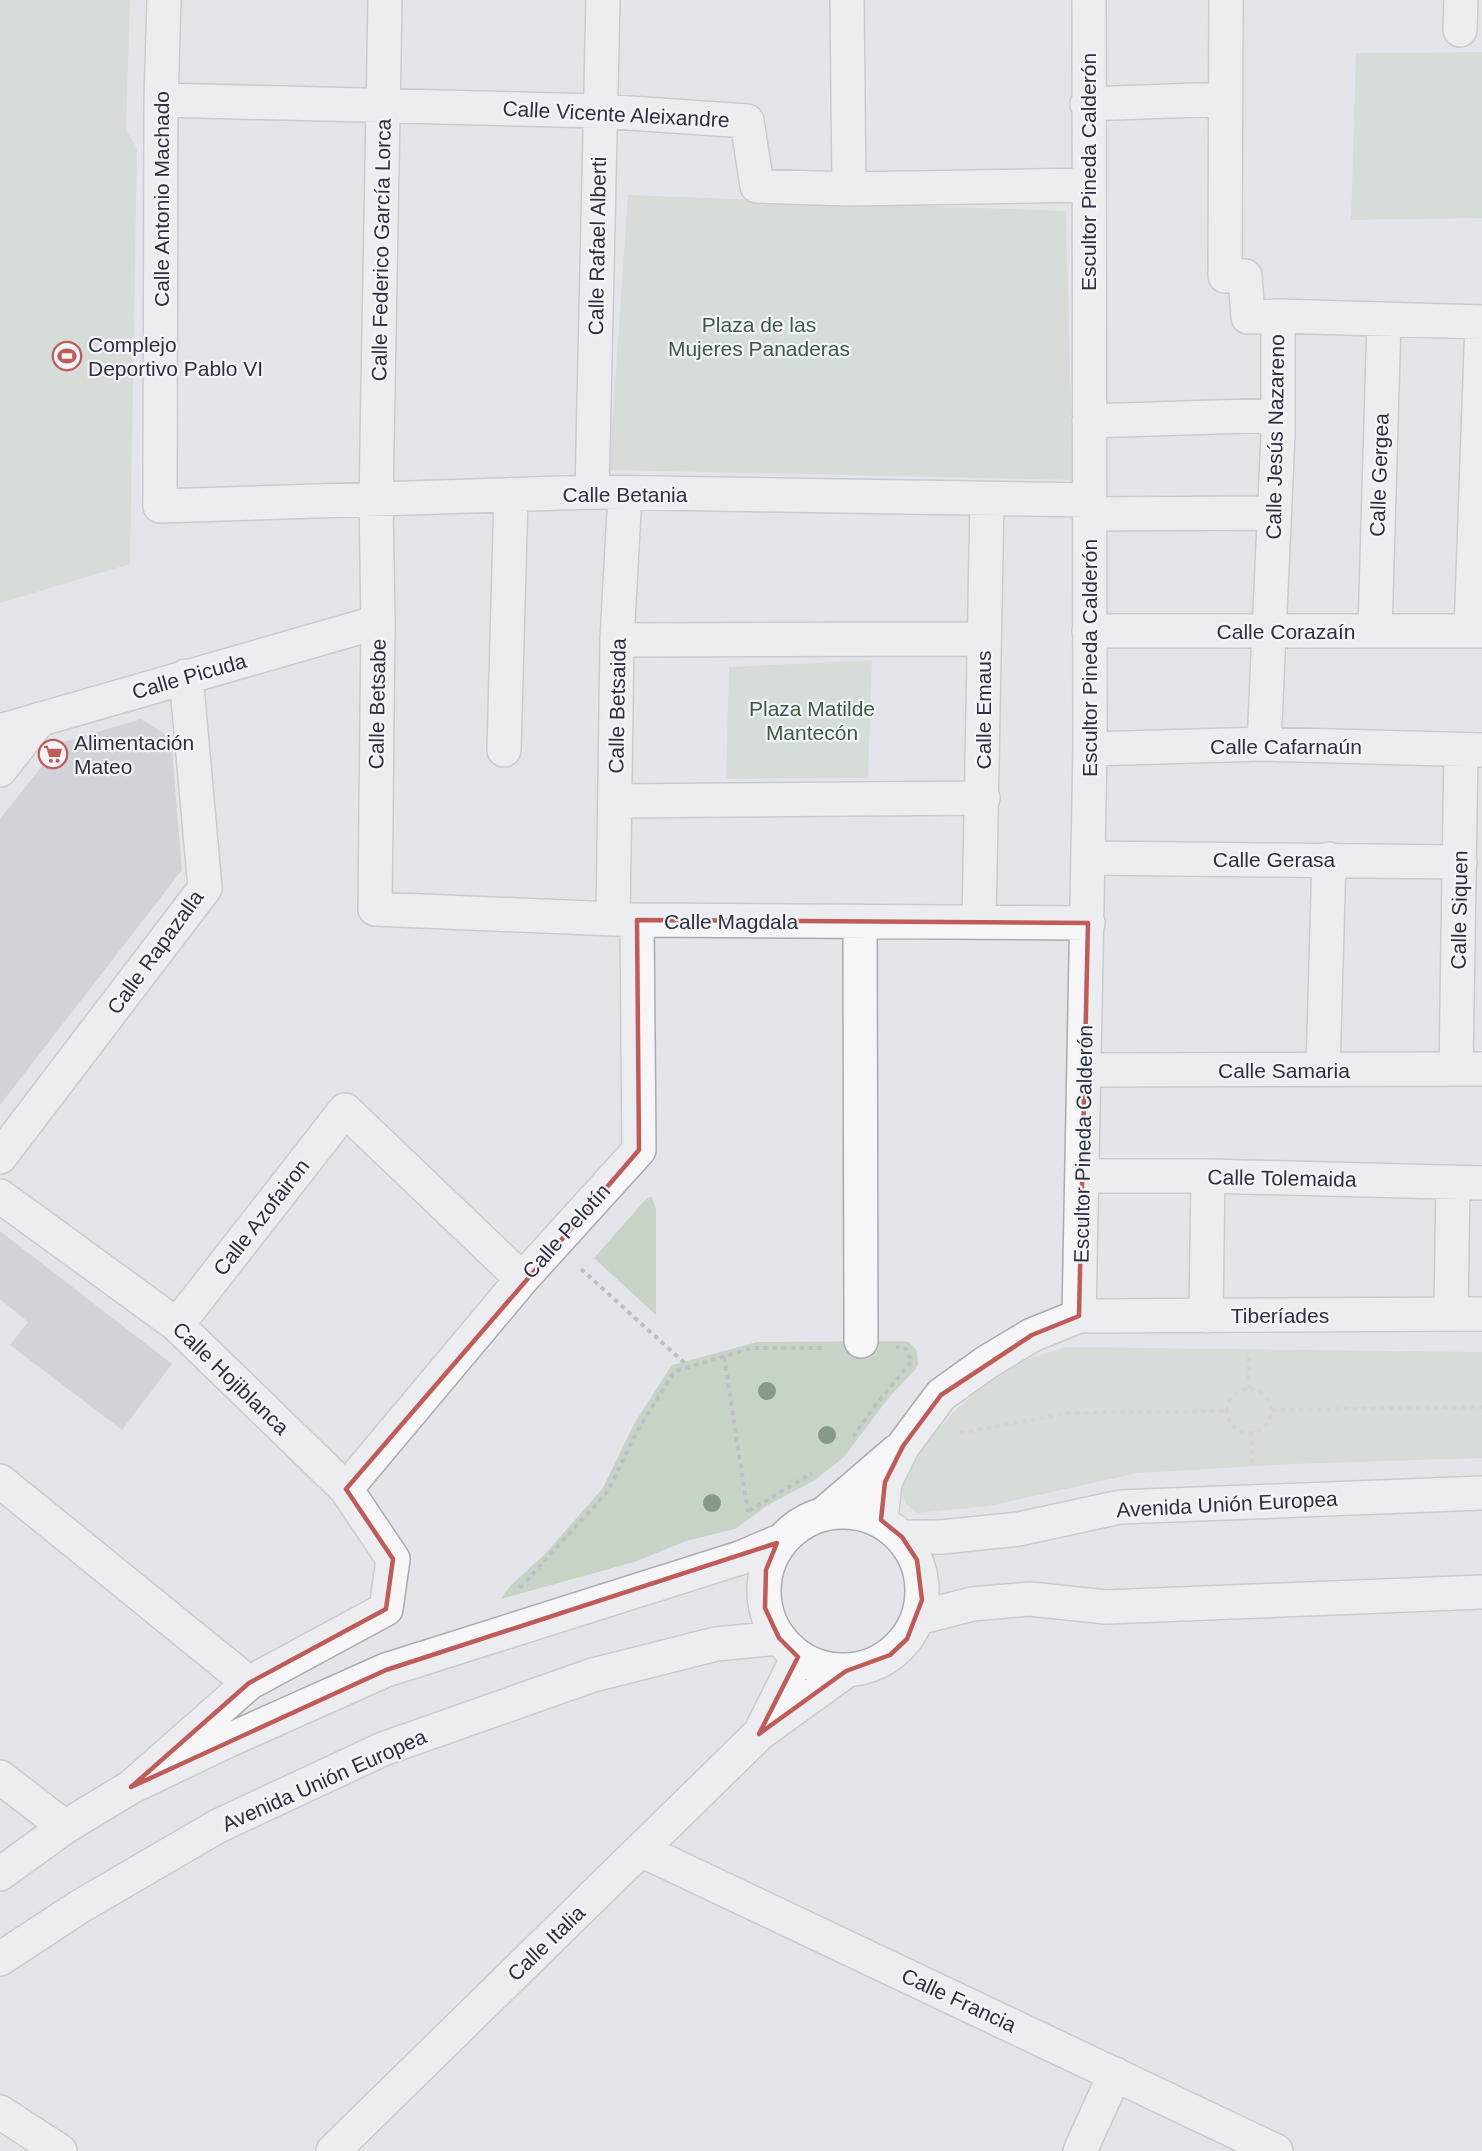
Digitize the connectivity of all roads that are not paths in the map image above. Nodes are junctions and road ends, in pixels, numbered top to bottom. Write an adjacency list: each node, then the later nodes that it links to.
1 (164, 0): 8 (street, Calle Antonio Machado)
2 (385, 0): 10 (street, Calle Federico García Lorca)
3 (603, 0): 11 (street, Calle Rafael Alberti)
4 (847, 0): 13 (street)
5 (1089, 0): 9 (street, Escultor Pineda Calderón)
6 (1226, 0): 7 (street, Calle Jesús Nazareno)
7 (1225, 99): 9 (street); 14 (street, Calle Jesús Nazareno)
8 (161, 100): 10 (street, Calle Vicente Aleixandre); 24 (street, Calle Antonio Machado)
9 (1087, 104): 12 (street, Escultor Pineda Calderón)
10 (383, 105): 11 (street, Calle Vicente Aleixandre); 23 (street, Calle Federico García Lorca)
11 (600, 111): 13 (street, Calle Vicente Aleixandre); 19 (street, Calle Rafael Alberti)
12 (1088, 185): 13 (street, Calle Vicente Aleixandre); 18 (street, Escultor Pineda Calderón)
13 (849, 189)
14 (1278, 316): 15 (street); 17 (street, Calle Jesús Nazareno)
15 (1384, 320): 16 (street); 28 (street, Calle Gergea)
16 (1482, 322): 31 (street)
17 (1278, 414): 18 (street); 26 (street, Calle Jesús Nazareno)
18 (1089, 421): 25 (street, Escultor Pineda Calderón)
19 (592, 492): 20 (street, Calle Betania); 21 (street, Calle Betania)
20 (625, 493): 22 (street, Calle Betania); 33 (street, Calle Betsaida)
21 (511, 495): 23 (street, Calle Betania); 39 (street)
22 (987, 499): 25 (street, Calle Betania); 32 (street, Calle Emaus)
23 (376, 500): 24 (street, Calle Betania); 27 (street, Calle Betsabe)
24 (160, 507)
25 (1089, 507): 26 (street, Calle Betania); 29 (street, Escultor Pineda Calderón)
26 (1274, 513): 30 (street, Calle Jesús Nazareno)
27 (378, 622): 34 (street, Calle Picuda); 47 (street, Calle Betsabe)
28 (1375, 630): 30 (street, Calle Corazaín); 31 (street, Calle Corazaín)
29 (1089, 631): 30 (street, Calle Corazaín); 38 (street, Escultor Pineda Calderón)
30 (1269, 631): 37 (street, Calle Jesús Nazareno)
31 (1476, 631)
32 (983, 639): 33 (street); 42 (street, Calle Emaus)
33 (617, 640): 43 (street, Calle Betsaida)
34 (186, 676): 35 (street, Calle Picuda); 55 (street, Calle Rapazalla)
35 (40, 719): 36 (street, Calle Picuda); 41 (street)
36 (0, 731)
37 (1264, 744): 38 (street, Calle Cafarnaún); 40 (street, Calle Cafarnaún)
38 (1090, 749): 44 (street, Escultor Pineda Calderón)
39 (504, 750)
40 (1472, 750): 46 (street, Calle Siquen)
41 (0, 770)
42 (983, 798): 43 (street); 50 (street, Calle Emaus)
43 (615, 801): 48 (street, Calle Betsaida)
44 (1088, 858): 45 (street, Calle Gerasa); 51 (street, Escultor Pineda Calderón)
45 (1329, 859): 46 (street, Calle Gerasa); 52 (street)
46 (1460, 862): 53 (street, Calle Siquen)
47 (375, 909): 48 (street, Calle Magdala)
48 (625, 920): 49 (street, Calle Magdala); 60 (street, Calle Pelotín)
49 (860, 922): 50 (street, Calle Magdala); 65 (street)
50 (979, 922): 51 (street, Calle Magdala)
51 (1088, 923): 54 (street, Escultor Pineda Calderón)
52 (1323, 1069): 53 (street, Calle Samaria); 54 (street, Calle Samaria)
53 (1469, 1069)
54 (1085, 1070): 56 (street, Escultor Pineda Calderón)
55 (0, 1157)
56 (1083, 1176): 57 (street, Calle Tolemaida); 62 (street, Escultor Pineda Calderón)
57 (1208, 1176): 58 (street, Calle Tolemaida); 63 (street)
58 (1468, 1182): 61 (street)
59 (0, 1196): 64 (street, Calle Hojiblanca)
60 (522, 1279): 64 (street, Calle Azofairon); 68 (street, Calle Pelotín)
61 (1467, 1314): 63 (street, Tiberíades)
62 (1079, 1316): 63 (street, Tiberíades); 66 (street)
63 (1206, 1316)
64 (177, 1325): 68 (street, Calle Hojiblanca)
65 (862, 1345)
66 (903, 1446): 70 (street); 71 (street)
67 (0, 1482): 77 (street)
68 (346, 1489): 77 (street, Calle Hojiblanca)
69 (1482, 1493): 71 (street, Avenida Unión Europea)
70 (826, 1512): 71 (street); 72 (street)
71 (892, 1529): 74 (street)
72 (780, 1541): 75 (street); 80 (street)
73 (1482, 1592): 74 (street)
74 (918, 1618): 76 (street)
75 (789, 1648): 76 (street); 78 (street, Calle Italia); 84 (street, Avenida Unión Europea)
76 (846, 1671): 78 (street, Calle Italia)
77 (249, 1683): 80 (street)
78 (759, 1734): 82 (street, Calle Italia)
79 (0, 1778): 81 (street)
80 (131, 1787): 81 (street)
81 (65, 1827): 83 (street)
82 (641, 1850): 85 (street, Calle Francia); 88 (street, Calle Italia)
83 (0, 1874)
84 (0, 1959)
85 (1115, 2074): 89 (street); 90 (street, Calle Francia)
86 (0, 2112): 87 (street)
87 (60, 2151)
88 (333, 2151)
89 (1080, 2151)
90 (1276, 2151)

